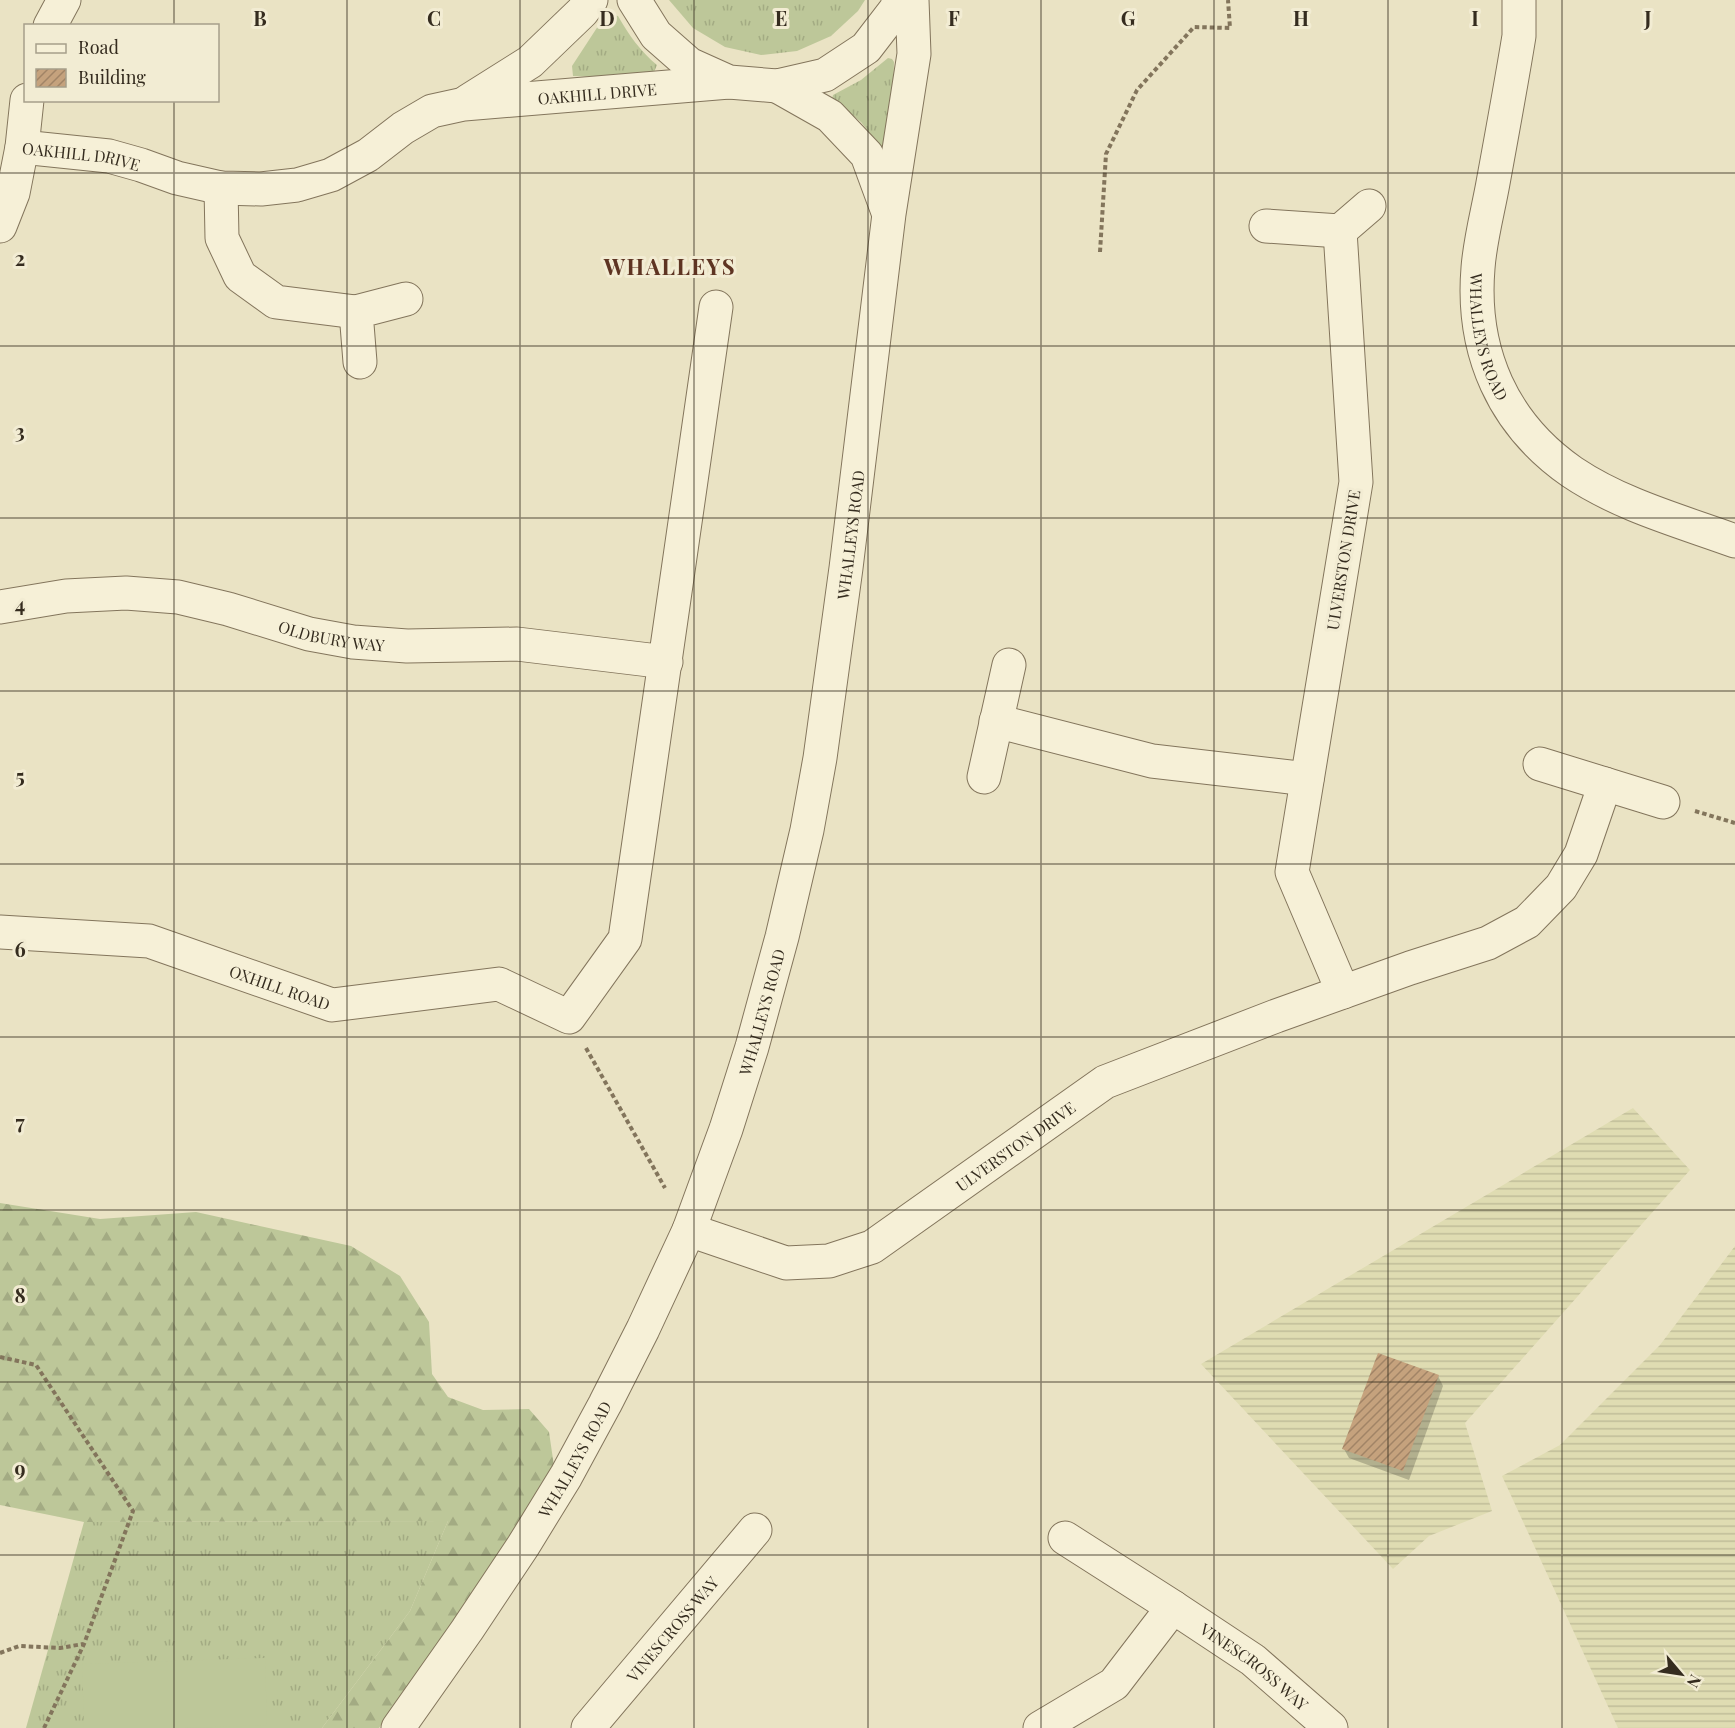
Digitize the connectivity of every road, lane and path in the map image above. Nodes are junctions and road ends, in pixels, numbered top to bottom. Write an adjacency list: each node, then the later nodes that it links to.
1 (64, 0): 8 (street)
2 (591, 0): 12 (street, OAKHILL DRIVE)
3 (634, 0): 9 (street)
4 (899, 0): 10 (street)
5 (912, 0): 16 (street, WHALLEYS ROAD)
6 (1228, 0): 20 (path)
7 (1519, 0): 25 (street, WHALLEYS ROAD)
8 (51, 24)
9 (729, 81): 10 (street); 12 (street, OAKHILL DRIVE)
10 (777, 86): 16 (street, WHALLEYS ROAD)
11 (27, 102): 13 (street)
12 (464, 104): 14 (street, OAKHILL DRIVE)
13 (22, 147): 14 (street, OAKHILL DRIVE); 17 (street, OAKHILL DRIVE)
14 (221, 188): 23 (street)
15 (1369, 206): 19 (street)
16 (889, 214): 38 (street, WHALLEYS ROAD)
17 (0, 226)
18 (1266, 226): 19 (street)
19 (1340, 231): 32 (street, ULVERSTON DRIVE)
20 (1100, 252)
21 (406, 299): 23 (street)
22 (716, 307): 27 (street)
23 (356, 312): 24 (street)
24 (360, 362)
25 (1735, 541)
26 (0, 607): 27 (street, OLDBURY WAY)
27 (666, 662): 37 (street)
28 (1009, 665): 29 (street)
29 (996, 721): 31 (street); 32 (street)
30 (1540, 764): 33 (street)
31 (984, 777)
32 (1307, 779): 36 (street, ULVERSTON DRIVE)
33 (1605, 784): 34 (street); 36 (street, ULVERSTON DRIVE)
34 (1663, 802)
35 (0, 932): 37 (street, OXHILL ROAD)
36 (1343, 992): 38 (street, ULVERSTON DRIVE)
37 (569, 1017): 38 (path)
38 (689, 1230): 45 (street, WHALLEYS ROAD)
39 (0, 1357): 43 (path)
40 (755, 1530): 47 (street, VINESCROSS WAY)
41 (1065, 1538): 42 (street, VINESCROSS WAY)
42 (1173, 1607): 48 (street); 49 (street, VINESCROSS WAY)
43 (84, 1644): 44 (path); 46 (path)
44 (0, 1653)
45 (406, 1725)
46 (44, 1728)
47 (588, 1728)
48 (1040, 1728)
49 (1331, 1728)

